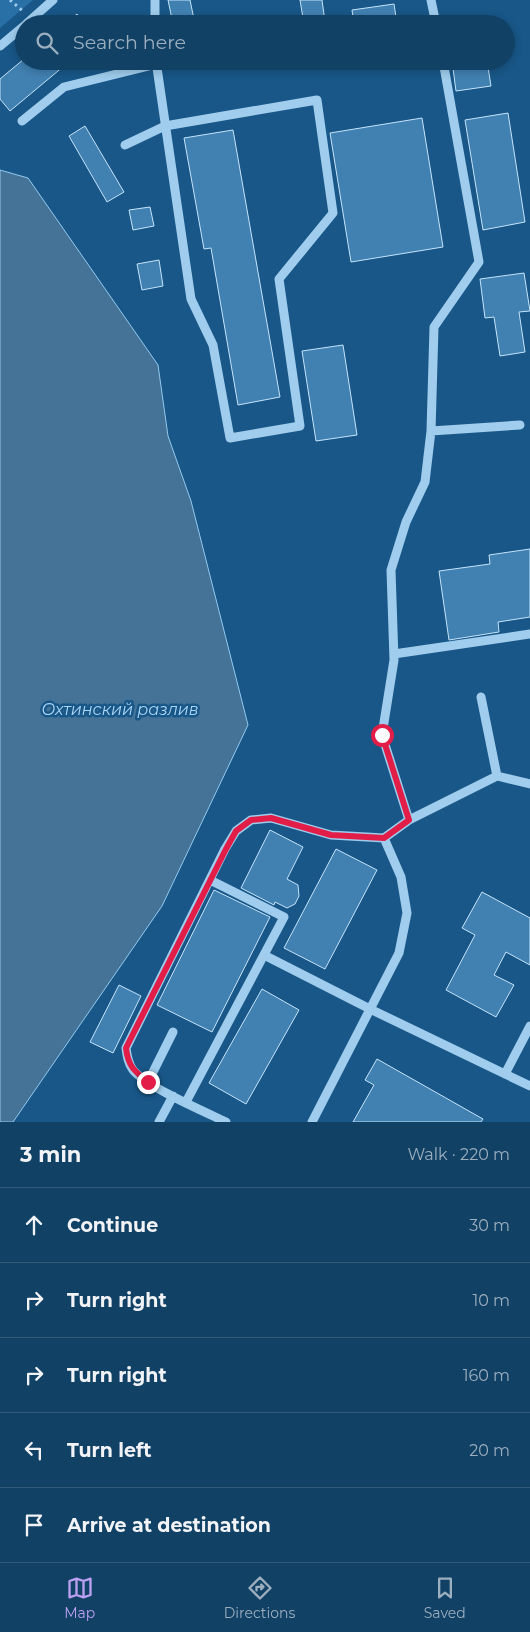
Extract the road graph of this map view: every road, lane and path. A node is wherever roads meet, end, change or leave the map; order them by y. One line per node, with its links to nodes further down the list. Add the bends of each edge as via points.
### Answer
1 (53, 0): 4 (street)
2 (154, 0): 5 (street)
3 (432, 0): 6 (street)
4 (36, 15)
5 (155, 15)
6 (434, 15)
7 (15, 33): 8 (street)
8 (0, 46)
9 (130, 70): 12 (street, via 64,87)
10 (158, 70): 13 (street)
11 (444, 70): 16 (street, via 479,262 434,327)
12 (22, 121)
13 (165, 126): 13 (street, via 317,100 333,213 279,279 300,426 230,438 213,345 191,299); 14 (street)
14 (126, 145)
15 (520, 425): 16 (street)
16 (431, 432): 18 (street, via 425,482 406,522 391,570)
17 (530, 634): 18 (street)
18 (394, 654): 22 (street, via 382,735)
19 (481, 697): 20 (street)
20 (497, 776): 21 (street); 22 (street)
21 (530, 784)
22 (409, 820): 23 (street)
23 (384, 838): 24 (street, via 331,835 271,818 251,820 236,831); 26 (street, via 401,877 406,913 399,954)
24 (210, 880): 25 (street, via 284,917); 30 (street, via 126,1048 134,1070)
25 (264, 955): 26 (street); 33 (street)
26 (370, 1009): 29 (street); 36 (street)
27 (530, 1026): 29 (street)
28 (173, 1032): 30 (street)
29 (505, 1074): 31 (street)
30 (148, 1082): 32 (street)
31 (530, 1086)
32 (173, 1096): 33 (street); 35 (street)
33 (186, 1102): 34 (street)
34 (221, 1121)
35 (160, 1122)
36 (312, 1122)

